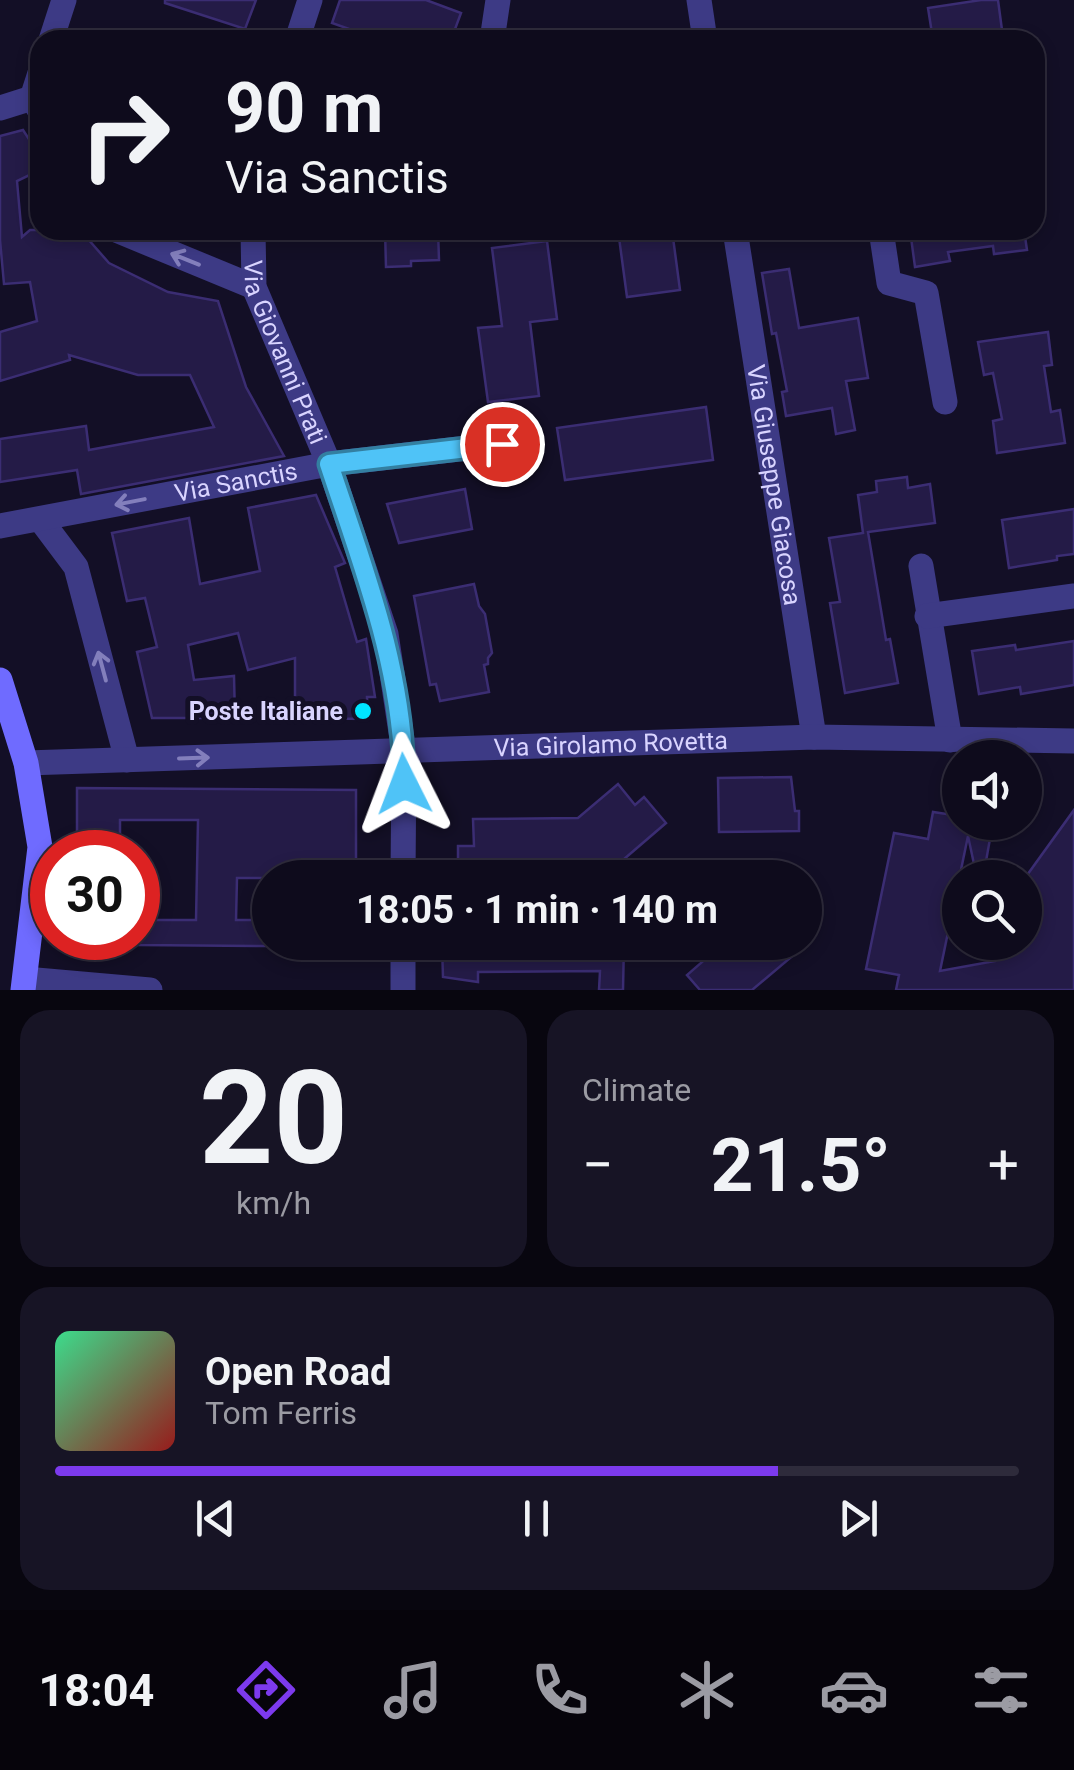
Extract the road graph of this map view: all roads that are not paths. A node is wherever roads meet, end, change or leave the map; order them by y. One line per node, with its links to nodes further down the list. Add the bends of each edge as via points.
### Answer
1 (64, 0): 5 (street)
2 (310, 0): 6 (street)
3 (498, 0): 7 (street)
4 (701, 0): 8 (street)
5 (54, 30)
6 (300, 30)
7 (494, 30)
8 (704, 30)
9 (30, 105): 10 (street)
10 (0, 108)
11 (140, 240): 15 (street, one-way to 11)
12 (253, 240): 15 (street, Via Giovanni Prati)
13 (737, 240): 25 (street, Via Giuseppe Giacosa)
14 (882, 240): 16 (street, via 889,284 926,293)
15 (254, 287): 17 (street, Via Giovanni Prati)
16 (946, 402)
17 (329, 464): 18 (street, Via Sanctis, via 502,444); 19 (street, Via Sanctis, one-way to 19); 29 (street, Via Giovanni Prati, via 386,634)
18 (506, 474)
19 (40, 519): 20 (street, Via Sanctis); 30 (street, one-way to 19, via 76,567)
20 (0, 526)
21 (921, 566): 23 (street)
22 (1074, 596): 23 (street)
23 (927, 616): 26 (street)
24 (0, 680): 31 (street)
25 (814, 737): 26 (street, Via Girolamo Rovetta); 29 (street, Via Girolamo Rovetta)
26 (950, 740)
27 (1042, 741): 28 (street, Via Girolamo Rovetta)
28 (1074, 741)
29 (404, 752): 30 (street, Via Girolamo Rovetta, one-way to 29); 32 (street, Via Giovanni Prati)
30 (127, 760): 31 (street, Via Girolamo Rovetta)
31 (26, 764): 34 (street, via 40,847)
32 (403, 860)
33 (403, 960): 36 (street)
34 (24, 985): 35 (street)
35 (150, 990)
36 (403, 990)

